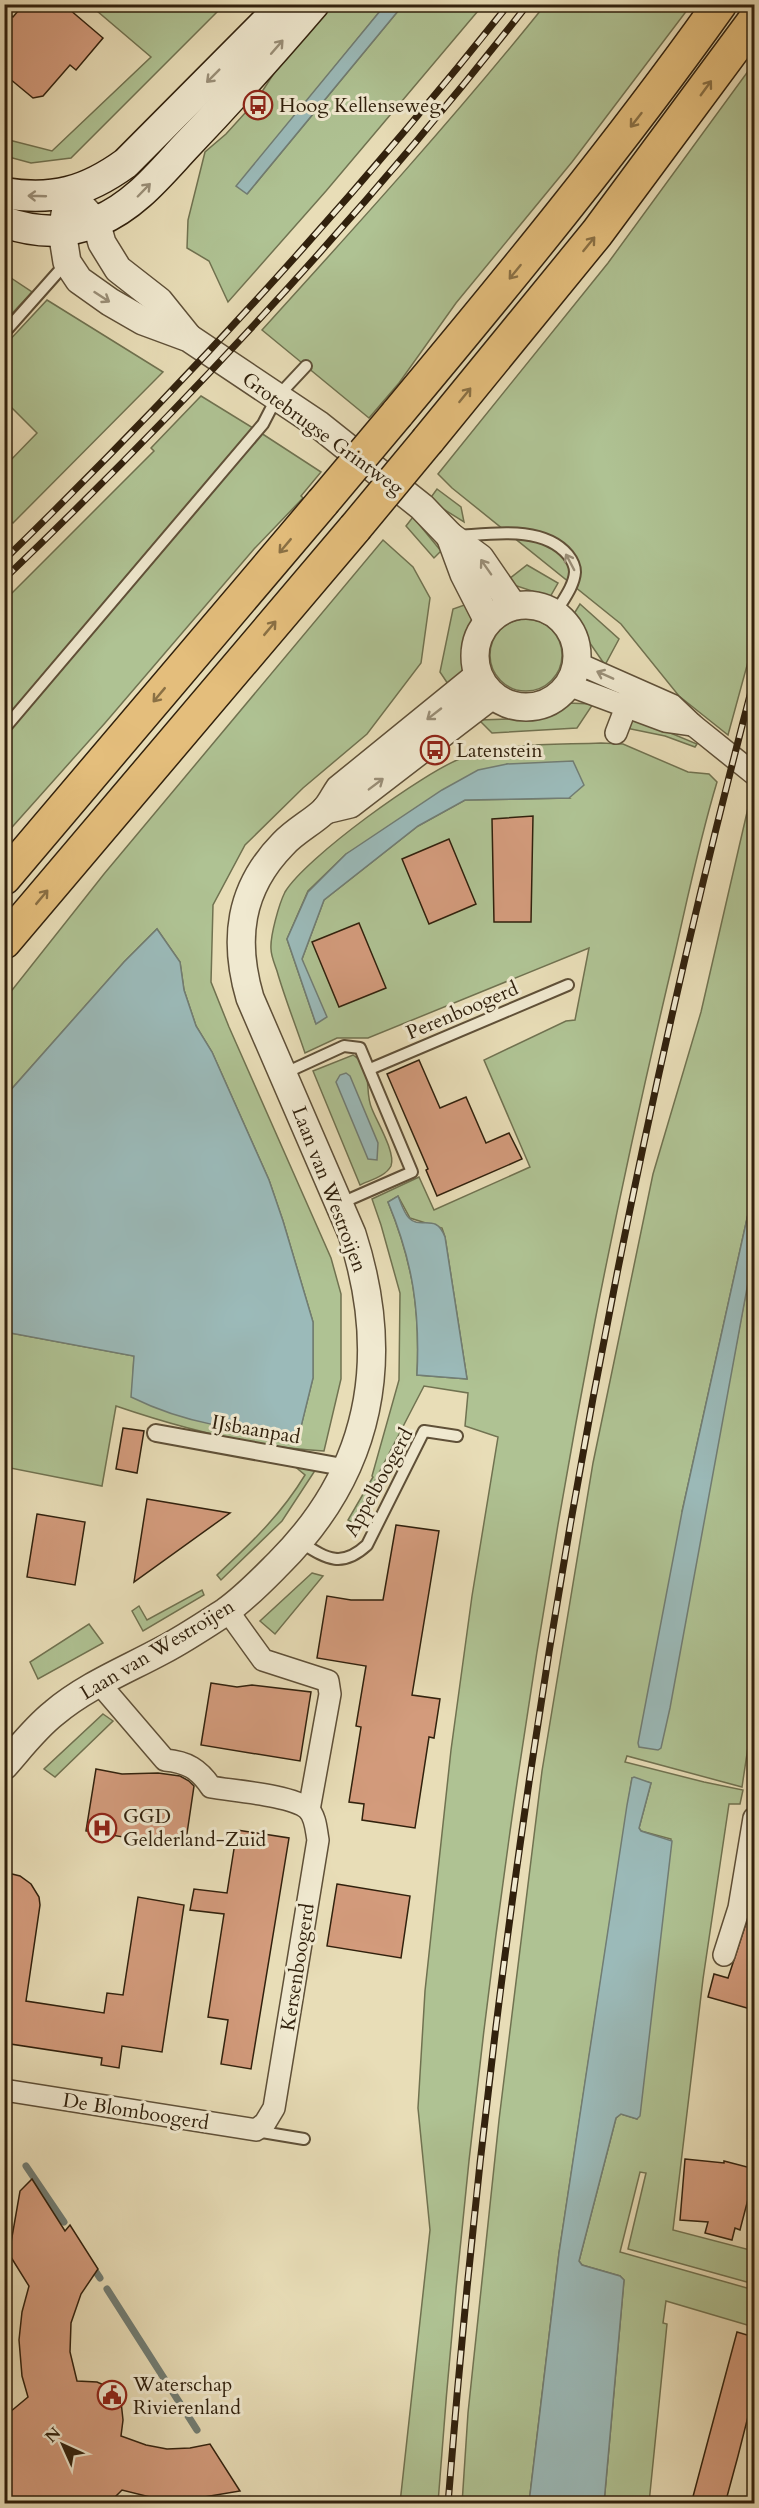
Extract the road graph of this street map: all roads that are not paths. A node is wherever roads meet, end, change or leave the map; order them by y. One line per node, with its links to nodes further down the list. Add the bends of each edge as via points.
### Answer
1 (284, 4): 6 (main road, one-way to 6, via 126,163 94,183)
2 (314, 4): 8 (main road, one-way to 2, via 138,196 240,90)
3 (720, 4): 26 (highway, one-way to 26, bridge, via 587,183 398,414)
4 (754, 21): 27 (highway, one-way to 4, bridge, via 355,528 597,233)
5 (4, 192): 6 (main road, one-way to 5, via 54,196)
6 (69, 192): 8 (street, Grotebrugse Grintweg); 9 (street)
7 (4, 222): 9 (main road, via 25,229)
8 (96, 222): 9 (main road); 12 (street, Grotebrugse Grintweg, via 102,243 118,269 159,301)
9 (62, 231): 10 (street)
10 (67, 262): 11 (lane); 12 (street, Grotebrugse Grintweg, one-way to 12, via 79,280 110,302 143,321)
11 (4, 333)
12 (189, 338): 14 (street, Grotebrugse Grintweg)
13 (306, 366): 14 (lane)
14 (277, 397): 15 (street, Grotebrugse Grintweg, via 319,425 422,507); 23 (lane, via 263,424)
15 (450, 536): 16 (street, Grotebrugse Grintweg, one-way to 15, via 480,558); 17 (lane, one-way to 15, via 574,576 575,568 564,551 544,537); 18 (street, Grotebrugse Grintweg)
16 (513, 606): 17 (street, via 535,606); 18 (street)
17 (555, 614): 19 (street, via 564,621 575,641)
18 (488, 621): 20 (street, via 475,647 475,662)
19 (573, 674): 20 (street, via 555,698 538,706 509,705); 21 (street)
20 (485, 686): 30 (street, Laan van Westroijen, via 339,789 325,810 284,843 252,889 241,924 243,975)
21 (630, 697): 22 (street, via 664,721); 22 (street, via 672,705); 24 (street)
22 (693, 725): 25 (street)
23 (4, 729)
24 (616, 733)
25 (754, 774)
26 (4, 878)
27 (4, 942)
28 (568, 985): 29 (lane, Perenboogerd)
29 (370, 1069): 30 (lane, via 360,1048 344,1047); 31 (lane, via 412,1172)
30 (283, 1074): 31 (street, Laan van Westroijen)
31 (339, 1204): 34 (street, Laan van Westroijen, via 364,1274 371,1326 367,1402)
32 (156, 1433): 34 (street, IJsbaanpad)
33 (457, 1436): 35 (lane, Appelboogerd, via 424,1431 367,1545 359,1552 339,1560 329,1559)
34 (348, 1468): 35 (street, Laan van Westroijen)
35 (300, 1542): 36 (street, Laan van Westroijen)
36 (227, 1610): 37 (street, Laan van Westroijen, via 165,1649); 39 (street, Kersenboogerd, via 263,1660 328,1681 330,1694)
37 (99, 1683): 38 (street, Laan van Westroijen, via 50,1717); 39 (street, via 165,1760 183,1761 202,1773 211,1787 294,1801)
38 (4, 1767)
39 (309, 1810): 44 (street, Kersenboogerd, via 318,1840 274,2108)
40 (754, 1818): 41 (street)
41 (747, 1910): 42 (street)
42 (724, 1955)
43 (4, 2090): 44 (street, De Blomboogerd)
44 (260, 2127): 45 (lane)
45 (304, 2139)

